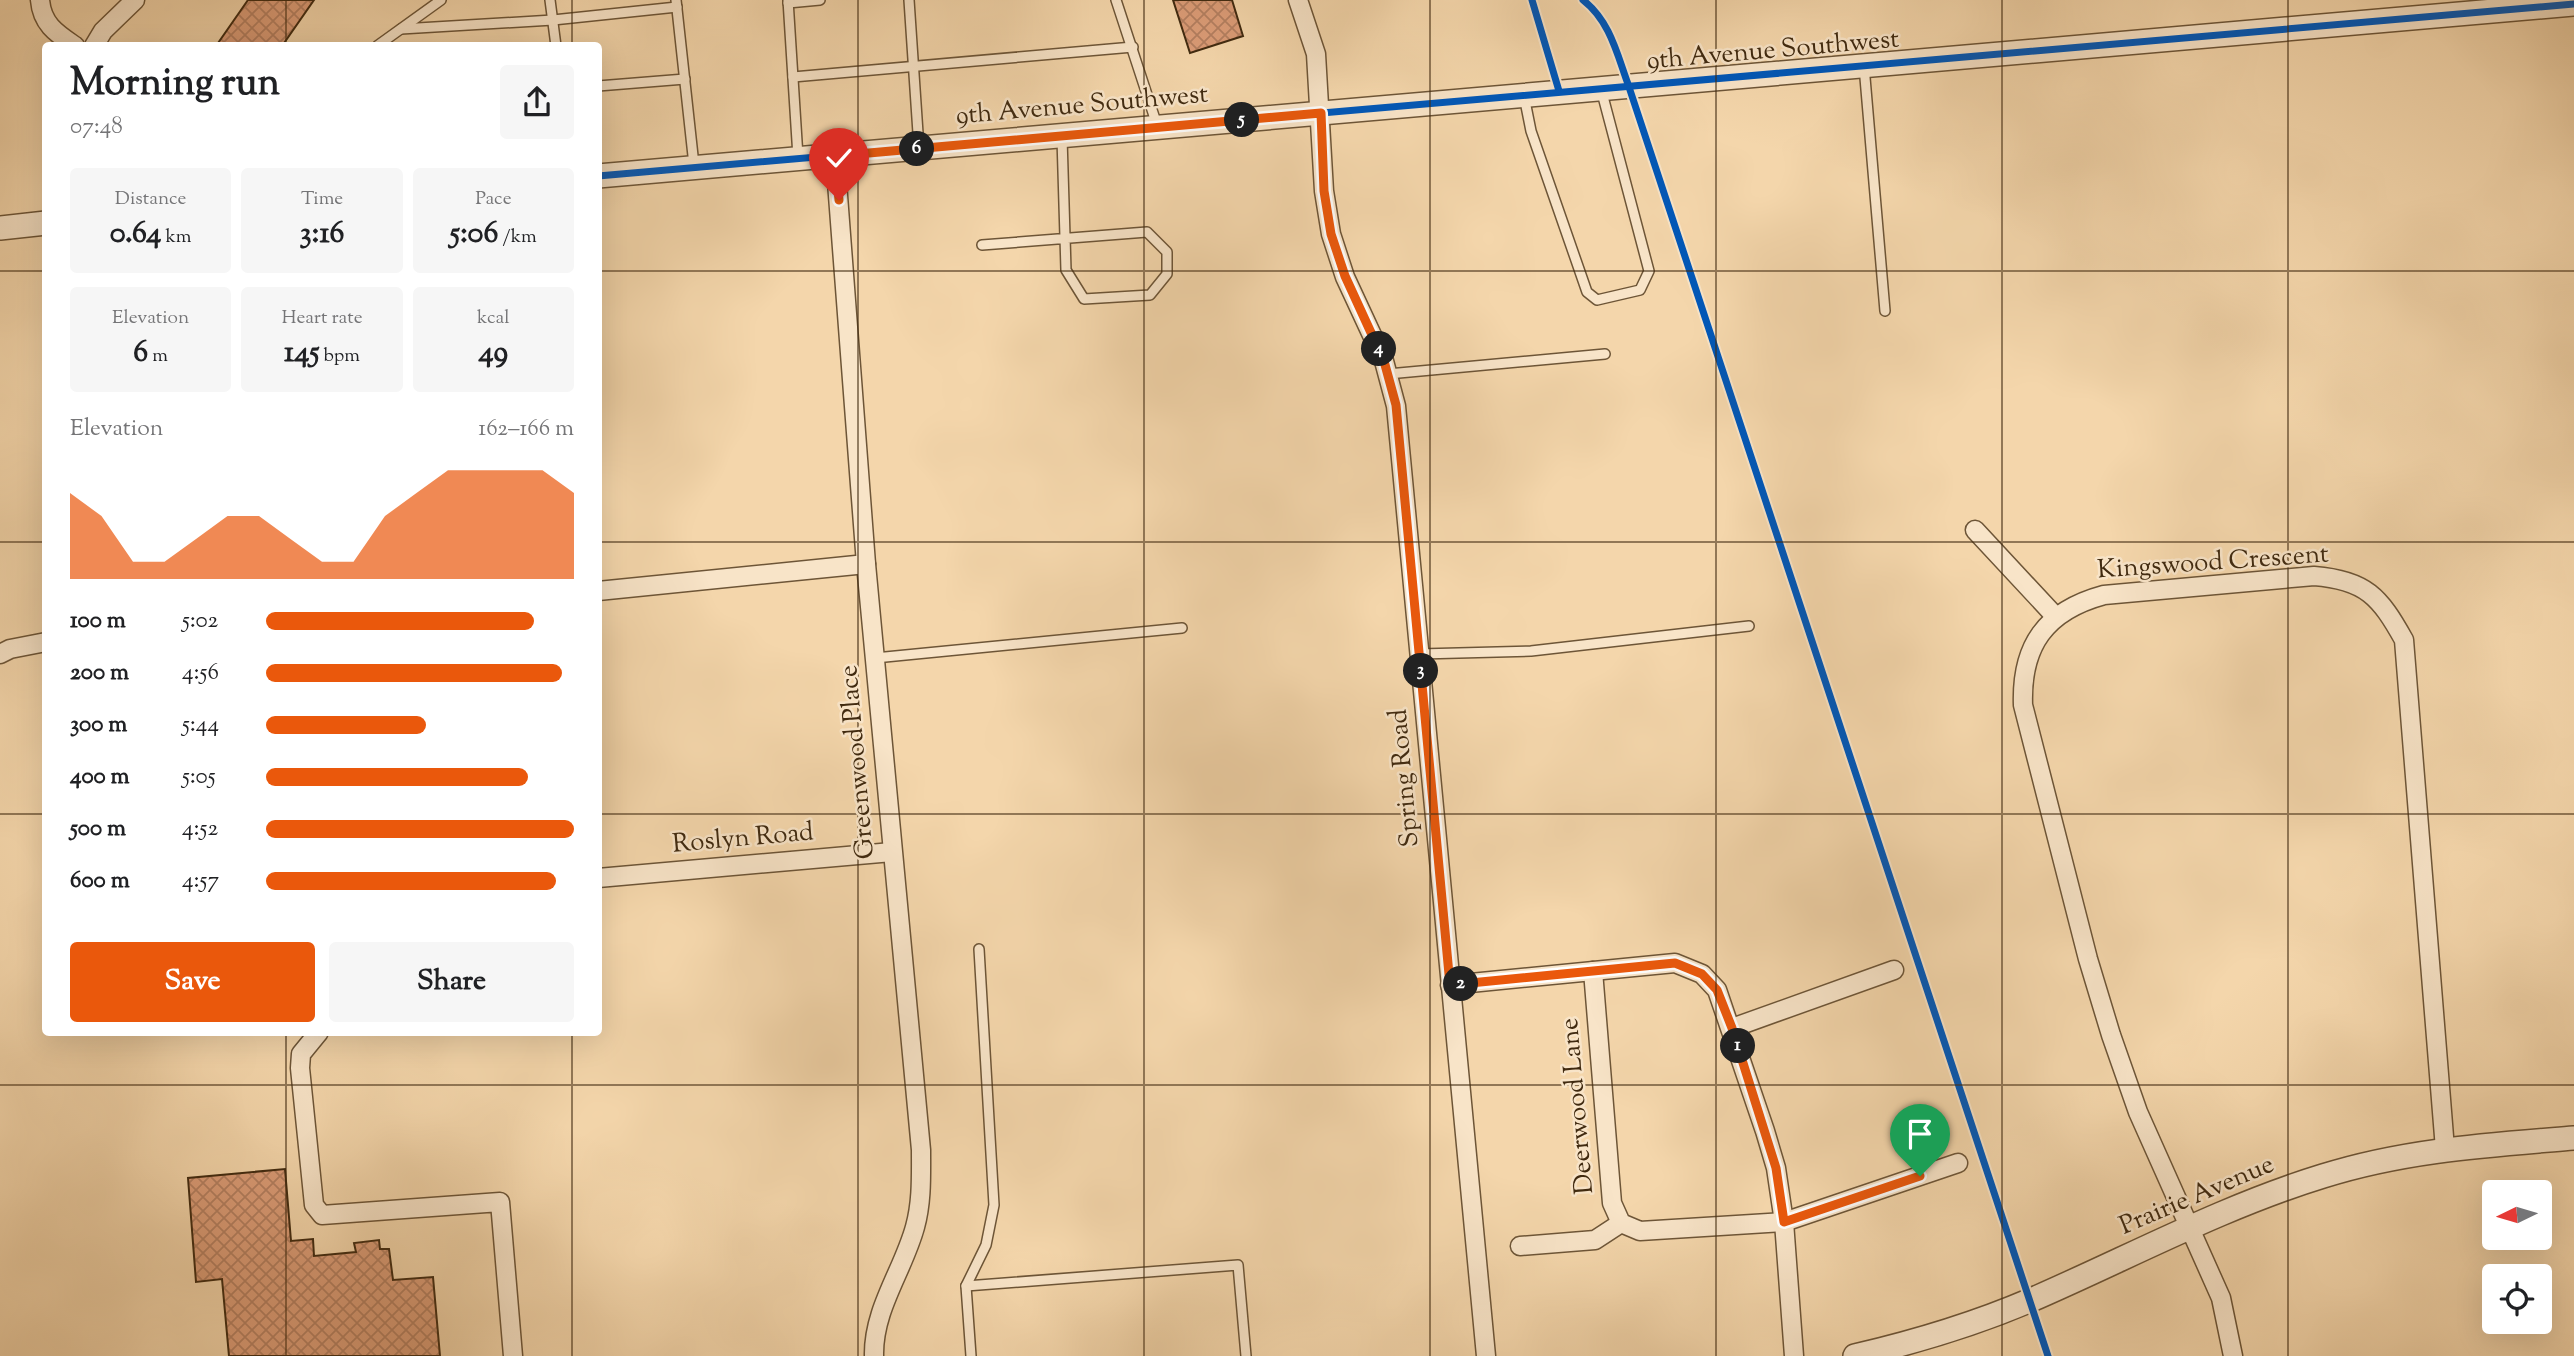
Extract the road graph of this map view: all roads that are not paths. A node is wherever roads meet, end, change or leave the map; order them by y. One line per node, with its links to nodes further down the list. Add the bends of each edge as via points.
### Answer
1 (40, 0): 14 (street, via 47,26)
2 (135, 0): 15 (street)
3 (441, 0): 13 (lane)
4 (550, 0): 12 (lane)
5 (820, 0): 9 (lane)
6 (909, 0): 20 (lane)
7 (1115, 0): 18 (lane)
8 (1298, 0): 26 (street, Spring Road, via 1316,54)
9 (788, 1): 21 (lane)
10 (676, 3): 12 (lane); 22 (lane)
11 (2574, 4): 19 (street, 9th Avenue Southwest)
12 (553, 20): 13 (lane); 17 (lane)
13 (401, 29): 16 (lane)
14 (69, 42)
15 (96, 42)
16 (383, 42)
17 (556, 42)
18 (1133, 47): 20 (lane); 27 (lane)
19 (1864, 64): 24 (street, 9th Avenue Southwest); 38 (lane)
20 (915, 66): 21 (lane); 29 (lane)
21 (793, 76): 31 (lane)
22 (685, 79): 23 (lane); 32 (lane)
23 (602, 86)
24 (1601, 87): 25 (street, 9th Avenue Southwest); 25 (lane, via 1649,271 1640,290 1597,300 1587,292 1531,131)
25 (1524, 94): 26 (street, 9th Avenue Southwest)
26 (1321, 113): 27 (street, 9th Avenue Southwest); 40 (street, Spring Road, via 1331,234)
27 (1157, 128): 28 (street, 9th Avenue Southwest)
28 (1062, 136): 29 (street, 9th Avenue Southwest); 36 (lane)
29 (919, 149): 30 (street, 9th Avenue Southwest)
30 (835, 156): 31 (street, 9th Avenue Southwest); 42 (street, Greenwood Place)
31 (799, 159): 32 (street, 9th Avenue Southwest)
32 (695, 168): 33 (street, 9th Avenue Southwest)
33 (602, 176)
34 (42, 223): 35 (street)
35 (0, 228)
36 (1065, 237): 36 (lane, via 1066,270 1084,299 1150,295 1167,274 1167,252 1147,232); 37 (lane)
37 (982, 245)
38 (1885, 311)
39 (1605, 354): 40 (lane)
40 (1388, 374): 49 (street, Spring Road, via 1402,451)
41 (1975, 530): 44 (street)
42 (866, 564): 43 (street); 50 (street, Greenwood Place)
43 (602, 591)
44 (2055, 616): 60 (street, Kingswood Crescent, via 2104,595 2314,576 2362,586 2382,603 2404,640); 64 (street, Kingswood Crescent, via 2029,651 2022,678 2023,705 2111,1035 2138,1112)
45 (1749, 626): 49 (lane, via 1531,651)
46 (1182, 628): 50 (lane)
47 (42, 643): 48 (street)
48 (0, 654)
49 (1420, 654): 56 (street, Spring Road)
50 (875, 658): 51 (street, Greenwood Place)
51 (892, 852): 52 (street, Roslyn Road); 68 (street, Greenwood Place, via 921,1188 915,1227 883,1303)
52 (602, 878)
53 (979, 949): 66 (lane, via 994,1205 986,1245)
54 (1894, 970): 57 (street)
55 (1593, 971): 56 (street); 57 (street, via 1675,963 1702,974 1717,990); 63 (street, Deerwood Lane, via 1612,1203)
56 (1450, 985): 71 (street, Spring Road)
57 (1732, 1028): 62 (street, via 1776,1168)
58 (316, 1036): 67 (street, via 302,1054 300,1068 314,1205 322,1215 500,1202)
59 (2574, 1138): 60 (street, Prairie Avenue)
60 (2445, 1149): 64 (street, Prairie Avenue, via 2323,1176)
61 (1958, 1163): 62 (street, Deerwood Lane)
62 (1784, 1222): 63 (street, Deerwood Lane, via 1640,1231); 72 (street)
63 (1621, 1223): 65 (street, via 1595,1240)
64 (2191, 1227): 73 (street, Prairie Avenue, via 2029,1301); 74 (street, Kingswood Crescent, via 2221,1298)
65 (1520, 1246)
66 (966, 1286): 69 (lane); 70 (lane, via 1238,1265)
67 (513, 1356)
68 (874, 1356)
69 (971, 1356)
70 (1247, 1356)
71 (1486, 1356)
72 (1794, 1356)
73 (1855, 1356)
74 (2232, 1356)

